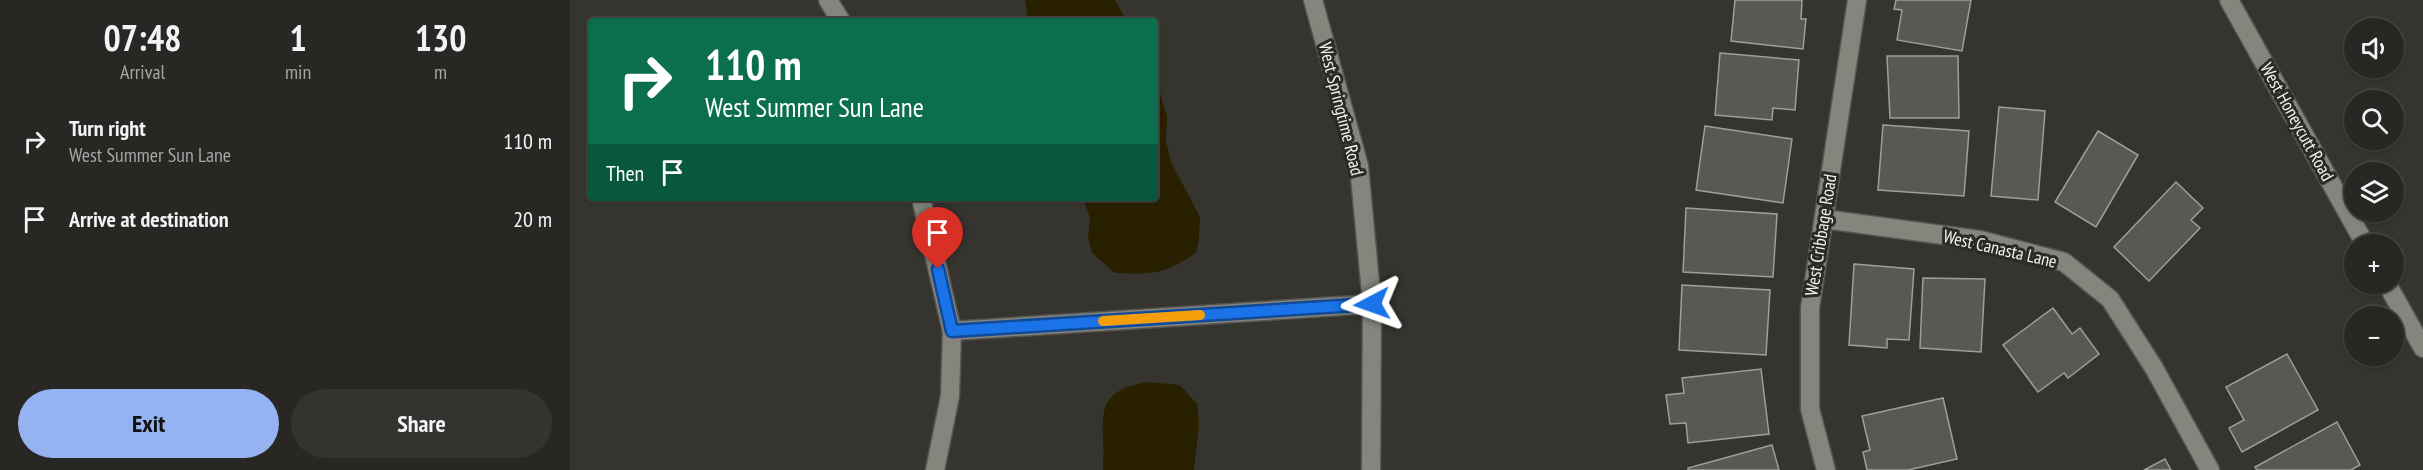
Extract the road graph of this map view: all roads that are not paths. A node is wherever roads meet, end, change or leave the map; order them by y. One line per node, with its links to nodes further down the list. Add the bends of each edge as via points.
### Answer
1 (828, 0): 5 (street)
2 (1313, 0): 10 (street, West Springtime Road, via 1359,166)
3 (1857, 0): 7 (street, West Cribbage Road)
4 (2229, 0): 8 (street, West Honeycutt Road)
5 (839, 18)
6 (922, 201): 11 (street)
7 (1824, 219): 15 (street, West Cribbage Road, via 1810,308 1810,409); 16 (street, West Canasta Lane, via 1980,240 2064,262 2110,299 2154,368)
8 (2359, 234)
9 (2393, 294): 12 (street)
10 (1372, 304): 11 (street); 14 (street, West Springtime Road)
11 (952, 331): 13 (street, via 950,396)
12 (2423, 348)
13 (936, 470)
14 (1371, 470)
15 (1826, 470)
16 (2210, 470)

